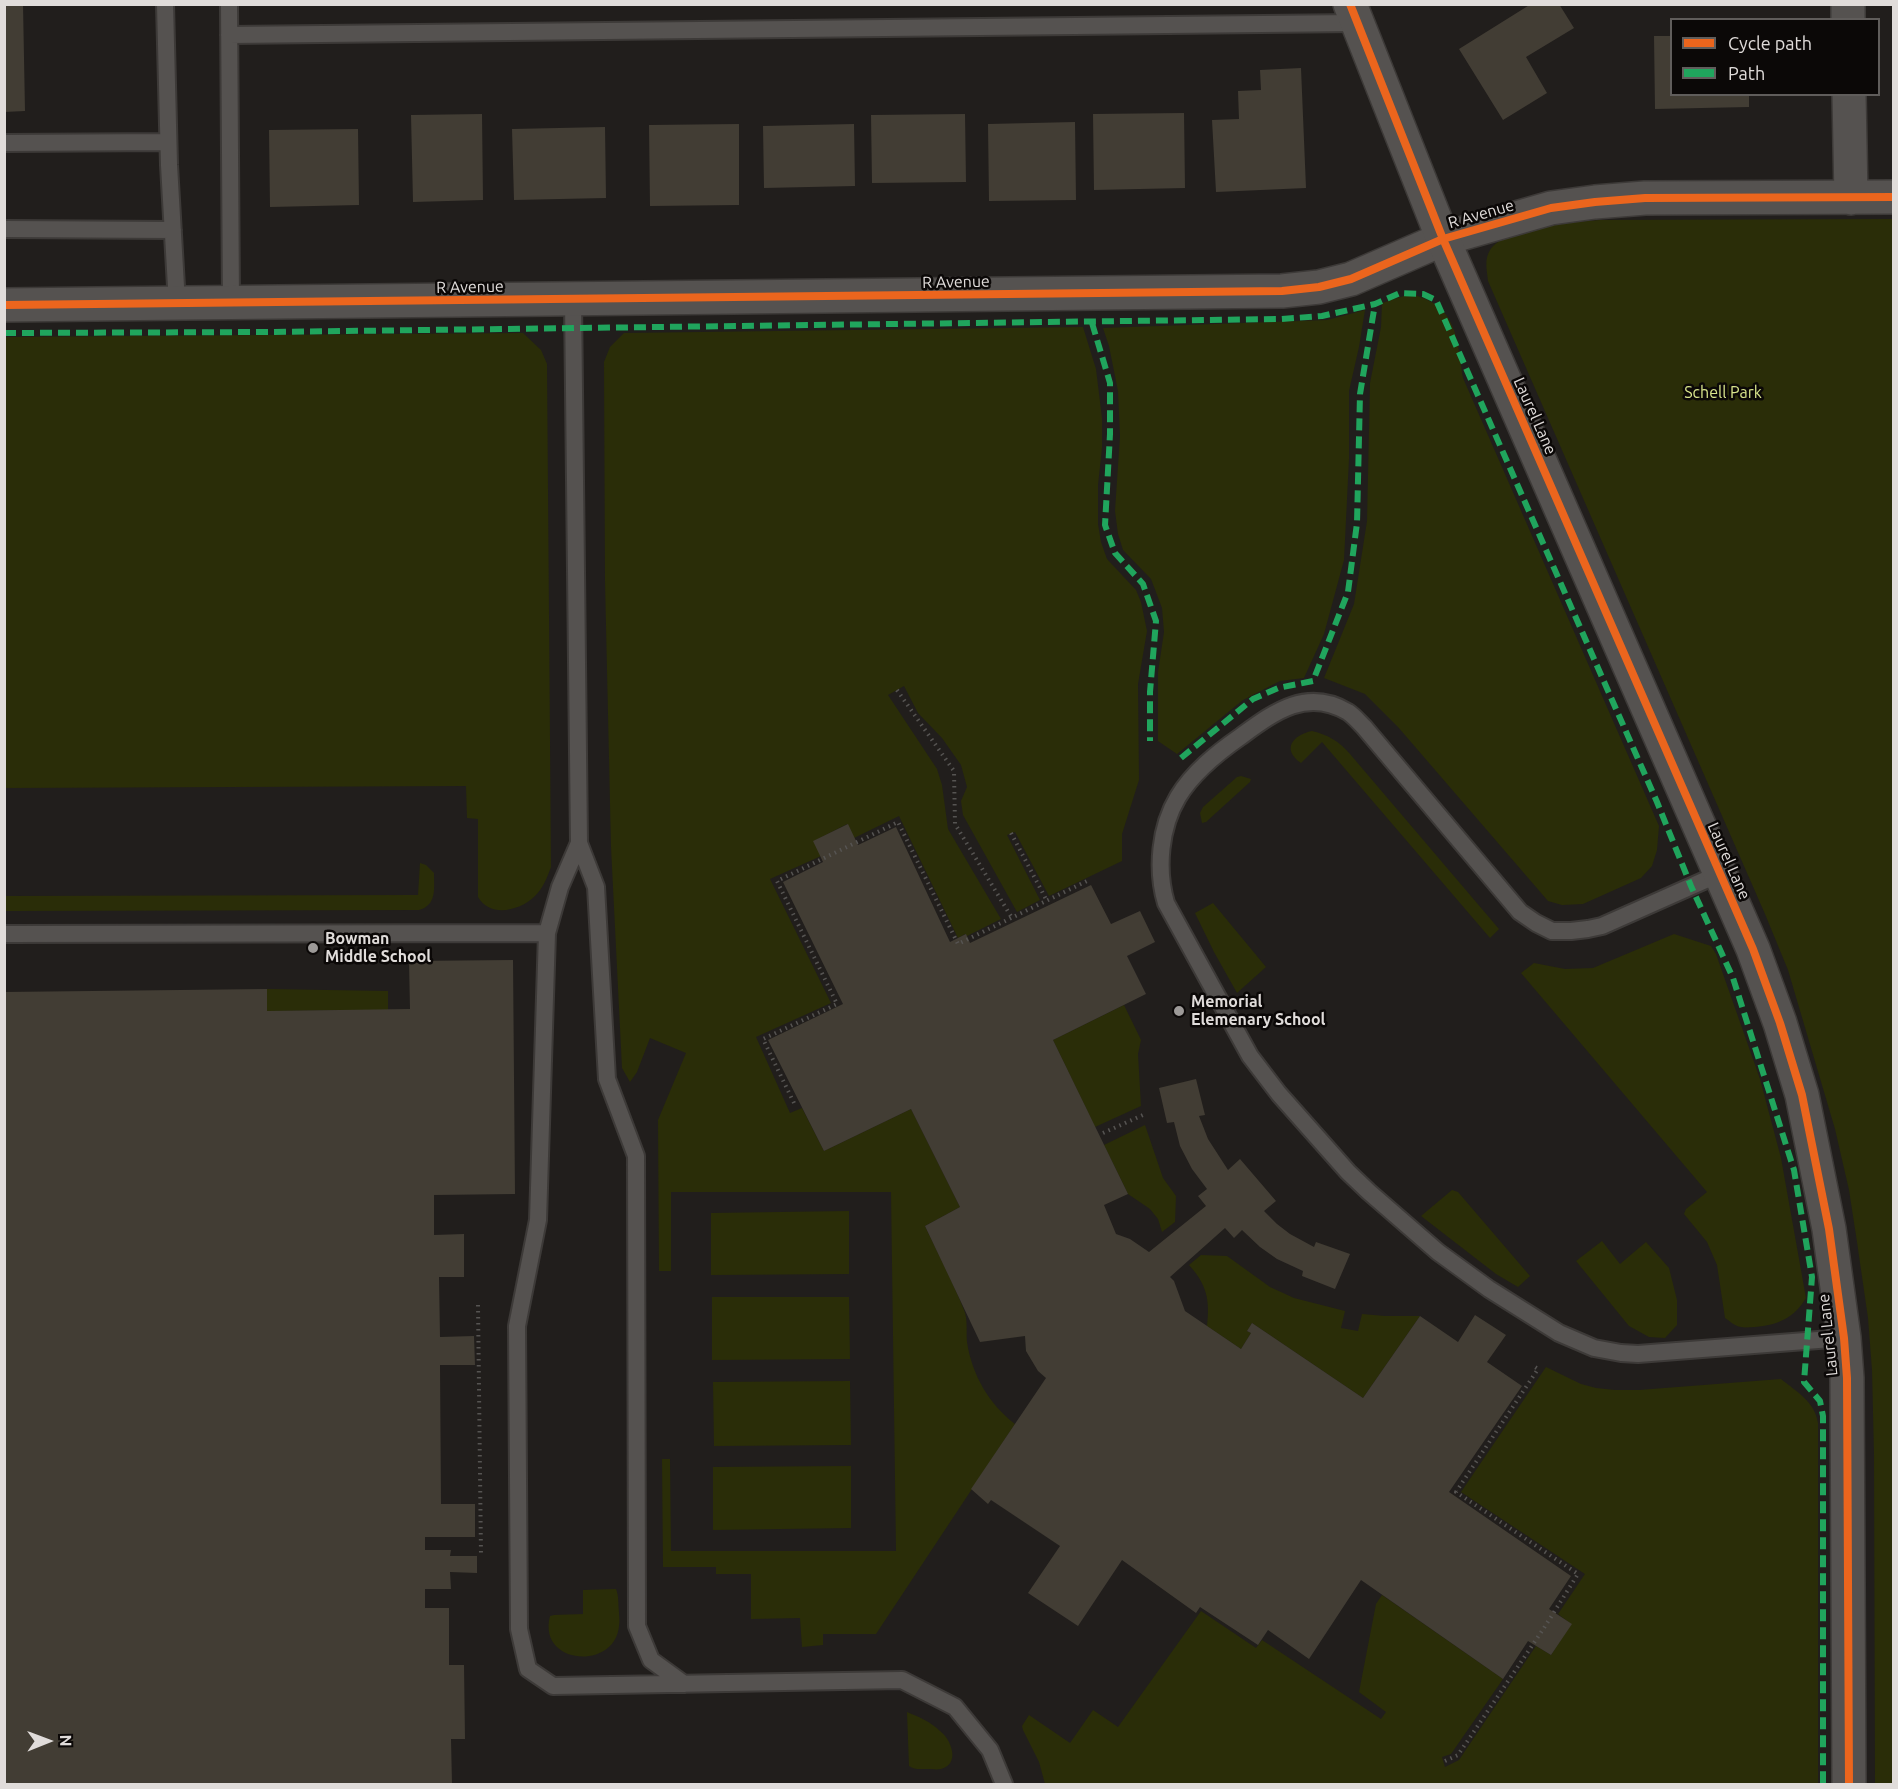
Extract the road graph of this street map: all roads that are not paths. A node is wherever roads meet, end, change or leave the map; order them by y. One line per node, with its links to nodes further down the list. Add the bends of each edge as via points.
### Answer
1 (165, 4): 6 (lane)
2 (229, 4): 4 (lane)
3 (1353, 14): 4 (lane); 12 (street, Laurel Lane)
4 (229, 35): 14 (lane)
5 (1849, 96): 9 (street)
6 (168, 142): 7 (lane); 11 (lane)
7 (4, 143)
8 (1893, 197): 9 (street, R Avenue)
9 (1851, 198): 12 (street, R Avenue, via 1645,198 1595,202 1551,208)
10 (4, 229): 11 (lane)
11 (173, 230): 15 (lane)
12 (1443, 239): 13 (street, R Avenue, via 1351,279 1282,291); 18 (street, Laurel Lane)
13 (573, 299): 14 (street, R Avenue); 17 (lane)
14 (231, 303): 15 (street, R Avenue)
15 (177, 304): 16 (street, R Avenue)
16 (4, 305)
17 (579, 843): 19 (lane, via 560,887); 22 (lane, via 596,887 607,1079 636,1156 637,1626 651,1660)
18 (1719, 874): 21 (street, Laurel Lane, via 1754,949 1802,1095 1825,1208); 21 (lane, via 1602,926 1552,930 1520,912 1349,713 1311,702 1289,705 1267,717 1221,750 1190,780 1168,820 1162,842 1161,886 1166,903 1263,1074 1348,1172 1413,1232 1464,1271 1559,1333 1608,1352 1638,1354)
19 (547, 933): 20 (lane); 22 (lane, via 538,1220 517,1326 519,1629 528,1669 553,1686)
20 (4, 934)
21 (1844, 1338): 24 (street, Laurel Lane)
22 (684, 1684): 23 (lane, via 902,1680 955,1707 990,1750)
23 (1004, 1785)
24 (1849, 1785)

